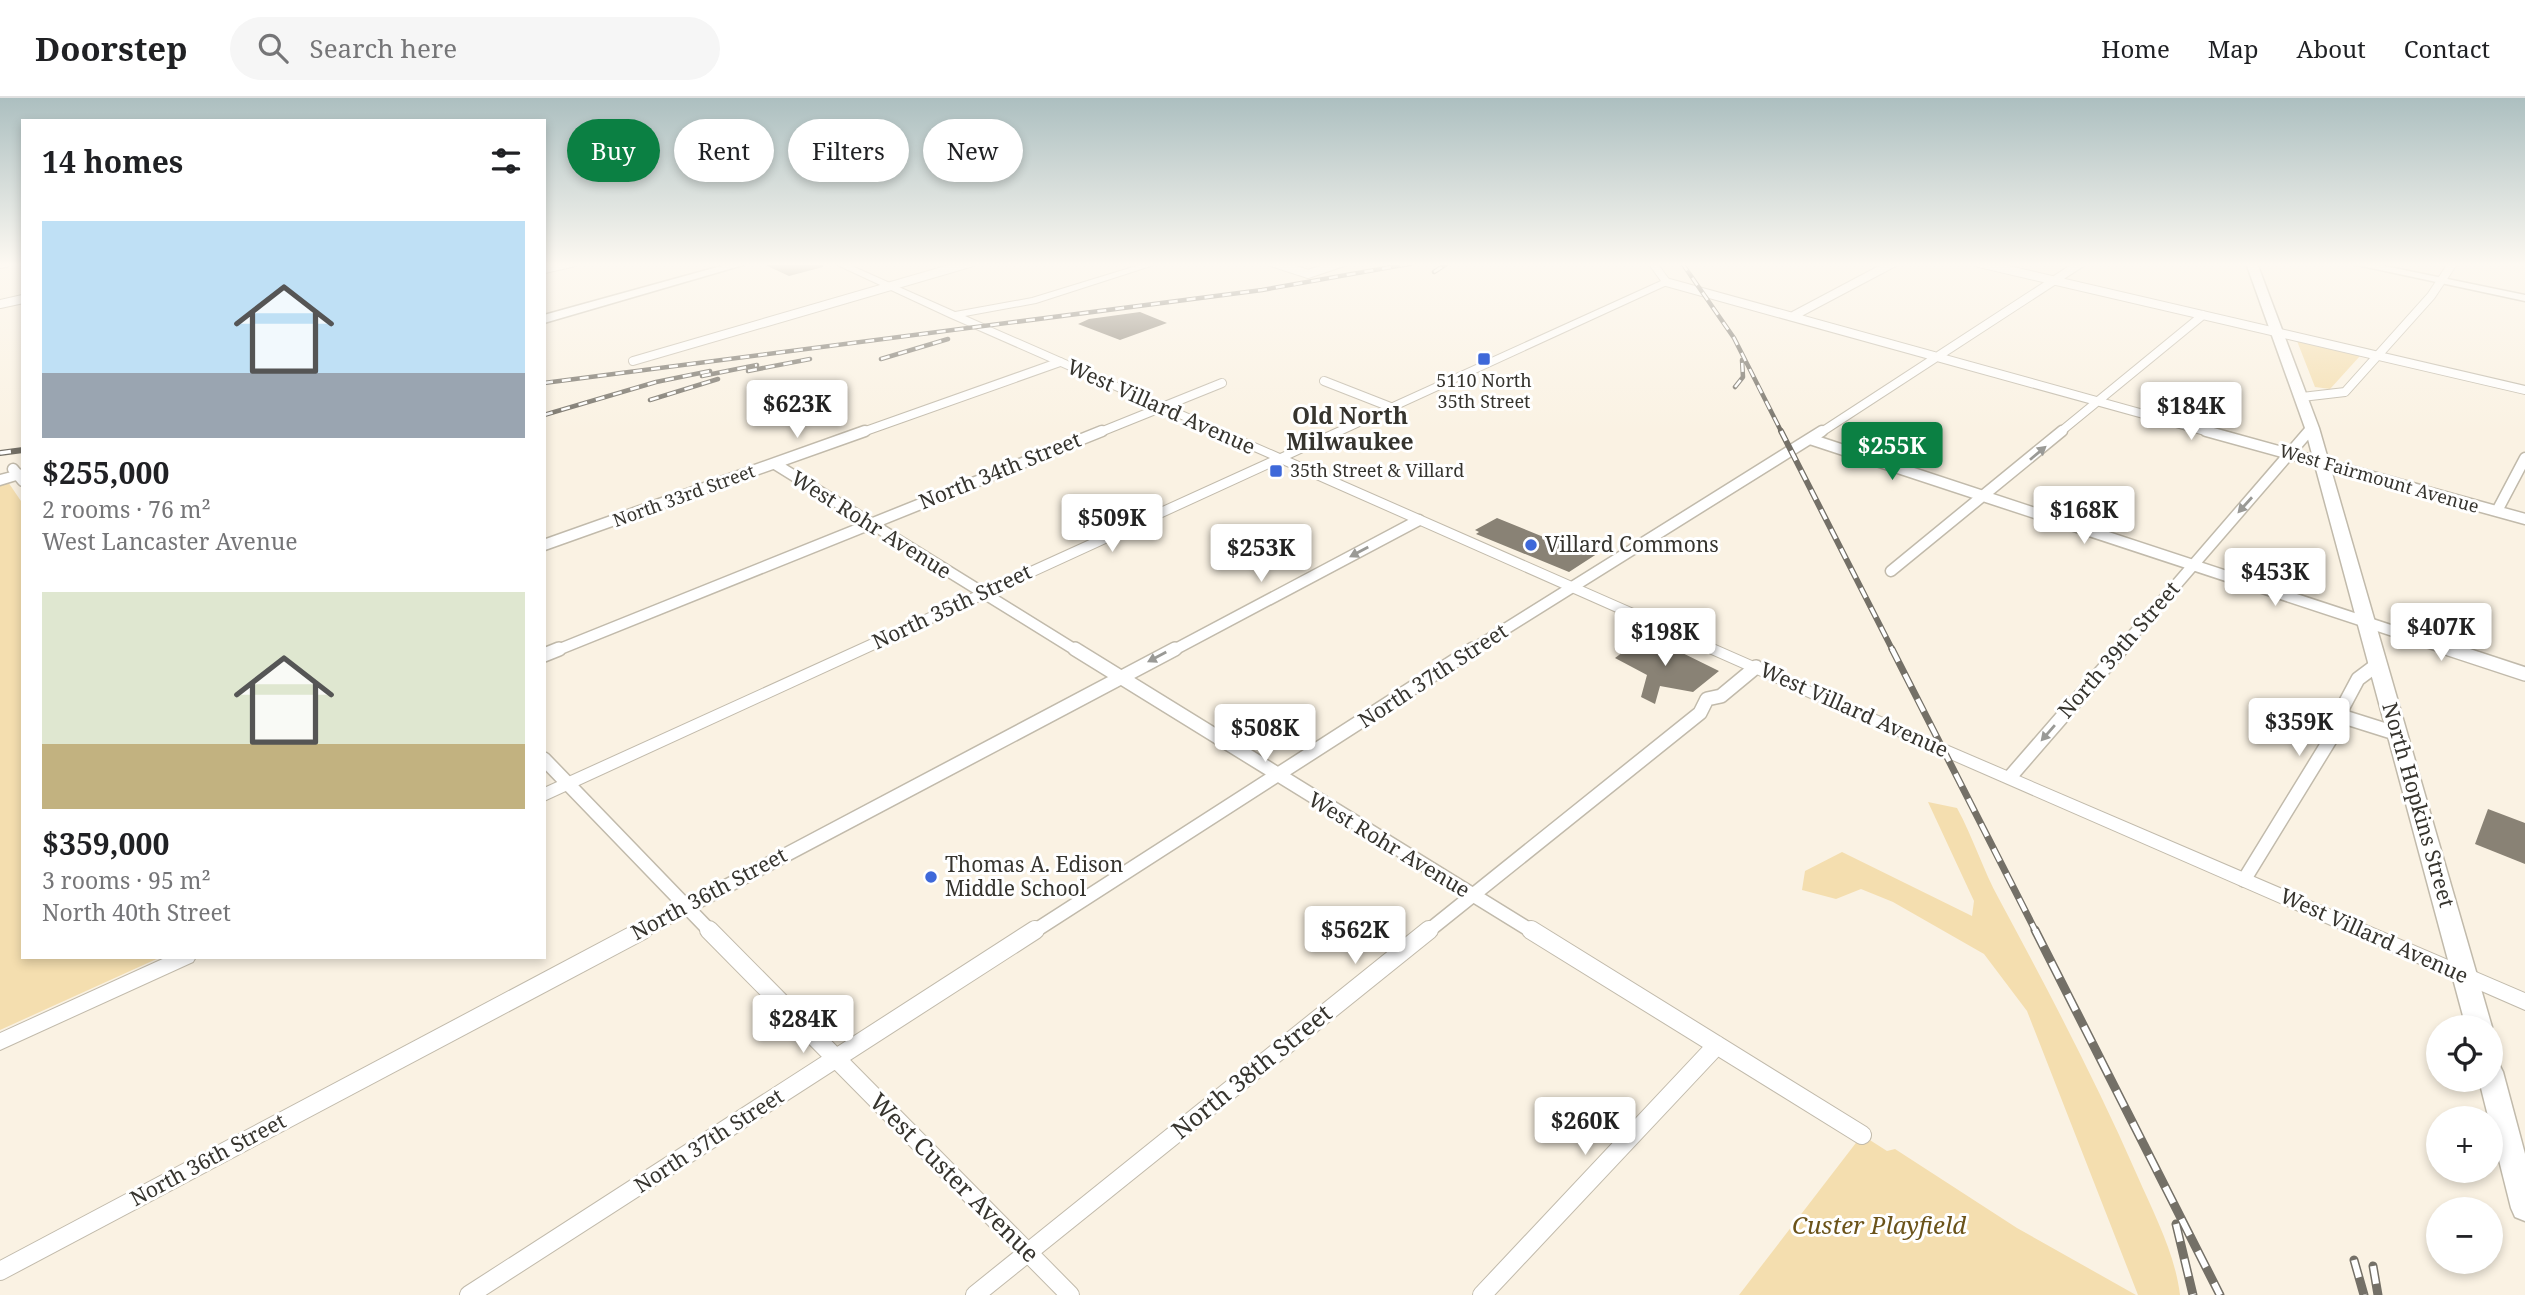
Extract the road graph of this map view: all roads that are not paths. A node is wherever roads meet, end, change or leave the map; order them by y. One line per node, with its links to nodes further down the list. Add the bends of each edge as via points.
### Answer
1 (778, 319): 13 (street)
2 (961, 319): 14 (street, West Villard Avenue)
3 (1586, 319): 21 (street, North 35th Street)
4 (1803, 319): 11 (street, West Fairmount Avenue)
5 (1994, 319): 11 (street, North 37th Street)
6 (2198, 319): 19 (street)
7 (2220, 319): 10 (street)
8 (2271, 319): 10 (main road, North Hopkins Street)
9 (2408, 319): 12 (street)
10 (2276, 332): 12 (street); 18 (main road, North Hopkins Street)
11 (1937, 356): 19 (street, West Fairmount Avenue); 23 (street, North 37th Street)
12 (2377, 356): 17 (street); 18 (street, via 2346,392)
13 (633, 361)
14 (1060, 362): 20 (street, West Villard Avenue); 28 (street, North 33rd Street)
15 (1324, 381): 21 (street)
16 (1222, 383): 20 (street, North 34th Street)
17 (2525, 390)
18 (2302, 397): 22 (main road, North Hopkins Street)
19 (2100, 401): 24 (street, West Fairmount Avenue); 31 (street, one-way to 19)
20 (1163, 407): 26 (street, West Villard Avenue); 35 (street, North 34th Street)
21 (1393, 408): 26 (street, North 35th Street)
22 (2312, 428): 24 (street, North 39th Street); 27 (main road, North Hopkins Street)
23 (1810, 439): 31 (street); 39 (street, North 37th Street)
24 (2290, 454): 27 (street, West Fairmount Avenue); 37 (street, North 39th Street, one-way to 37)
25 (2525, 458): 32 (street)
26 (1280, 459): 34 (street, West Villard Avenue); 40 (street, North 35th Street)
27 (2321, 463): 32 (street, West Fairmount Avenue); 41 (main road, North Hopkins Street)
28 (775, 464): 35 (street, West Rohr Avenue); 36 (street, North 33rd Street)
29 (17, 473): 30 (main road)
30 (0, 480)
31 (1985, 497): 37 (street); 38 (street)
32 (2497, 511): 33 (street, West Fairmount Avenue)
33 (2525, 519)
34 (1419, 520): 39 (street, West Villard Avenue); 46 (street, North 36th Street, one-way to 46)
35 (869, 524): 40 (street, West Rohr Avenue); 42 (street, North 34th Street)
36 (546, 544)
37 (2193, 564): 41 (street); 51 (street, North 39th Street, one-way to 51)
38 (1891, 571)
39 (1573, 587): 44 (street, West Villard Avenue); 50 (street, North 37th Street)
40 (982, 593): 46 (street, West Rohr Avenue); 52 (street, North 35th Street)
41 (2367, 622): 43 (main road, North Hopkins Street); 45 (street)
42 (546, 654)
43 (2378, 664): 47 (street, via 2358,679 2342,709); 48 (main road, North Hopkins Street)
44 (1756, 667): 51 (street, West Villard Avenue); 55 (street, North 38th Street, via 1721,696 1707,699 1700,713)
45 (2525, 674)
46 (1118, 677): 50 (street, West Rohr Avenue); 56 (street, North 36th Street)
47 (2344, 717): 48 (street); 54 (street)
48 (2398, 734): 58 (main road, North Hopkins Street)
49 (546, 761): 52 (street, West Custer Avenue)
50 (1277, 776): 55 (street, West Rohr Avenue); 63 (street, North 37th Street)
51 (2010, 777): 54 (street, West Villard Avenue)
52 (567, 784): 53 (street, North 35th Street); 56 (street, West Custer Avenue)
53 (546, 793)
54 (2244, 880): 58 (street, West Villard Avenue)
55 (1471, 895): 62 (street, West Rohr Avenue); 67 (street, North 38th Street)
56 (684, 907): 63 (street, West Custer Avenue); 68 (street, North 36th Street)
57 (182, 959): 61 (street)
58 (2466, 976): 59 (street, West Villard Avenue); 60 (main road, North Hopkins Street)
59 (2525, 1002)
60 (2476, 1015)
61 (0, 1042)
62 (1717, 1045): 65 (street, West Rohr Avenue); 72 (street)
63 (834, 1060): 67 (street, West Custer Avenue); 69 (street, North 37th Street)
64 (2495, 1092): 66 (main road)
65 (1862, 1136)
66 (2525, 1208)
67 (1029, 1252): 70 (street, North 38th Street); 71 (street, West Custer Avenue)
68 (0, 1271)
69 (469, 1295)
70 (975, 1295)
71 (1070, 1295)
72 (1482, 1295)

